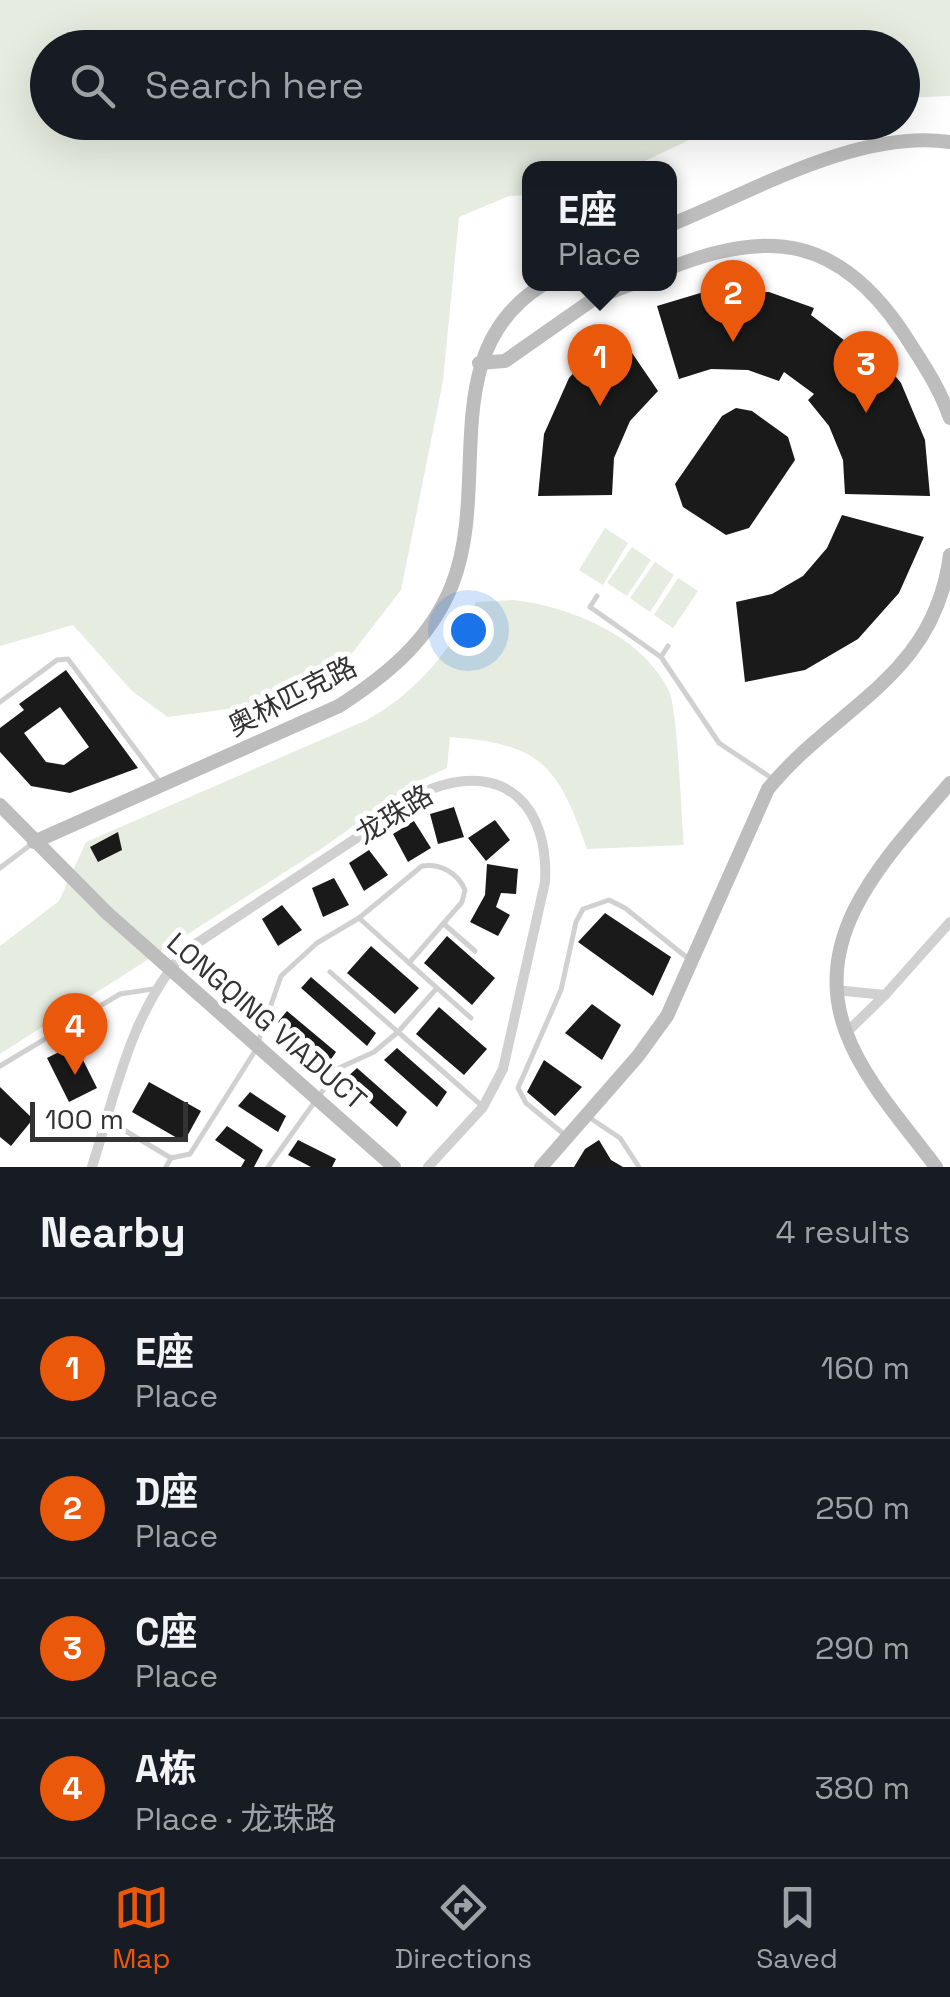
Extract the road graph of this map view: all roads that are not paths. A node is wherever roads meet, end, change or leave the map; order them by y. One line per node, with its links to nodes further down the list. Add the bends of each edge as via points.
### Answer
1 (920, 138): 3 (street)
2 (904, 140): 4 (street, via 861,147)
3 (950, 142)
4 (677, 222)
5 (677, 266): 9 (street, via 745,244 820,254 854,274 886,308 931,375)
6 (536, 291): 8 (street, 奥林匹克路, via 500,323)
7 (614, 291): 8 (street, via 504,361)
8 (479, 363): 17 (street, 奥林匹克路, via 462,550 447,596 421,638 384,676 340,706)
9 (950, 418)
10 (950, 555): 15 (street, via 934,616 914,652 888,683 793,758)
11 (597, 596): 13 (lane, via 590,607)
12 (668, 646): 13 (lane)
13 (661, 657): 15 (lane, via 719,744)
14 (0, 702): 17 (lane, via 68,658)
15 (775, 781): 25 (street, via 743,837)
16 (950, 783): 30 (street, via 856,904 839,946)
17 (162, 785): 19 (street, 奥林匹克路)
18 (0, 805): 19 (street, LONGQING VIADUCT)
19 (34, 842): 20 (lane); 48 (street, LONGQING VIADUCT, bridge)
20 (0, 868)
21 (359, 918): 23 (lane, via 428,864 454,875 465,890); 26 (lane); 44 (lane, via 281,976 256,1051 192,1152)
22 (950, 922): 31 (street)
23 (444, 924): 24 (lane); 26 (lane)
24 (475, 951)
25 (691, 960): 39 (street, via 666,1016); 42 (lane, via 609,900 583,909 561,990 518,1088)
26 (409, 963): 28 (lane)
27 (330, 972): 33 (lane)
28 (437, 988): 32 (lane); 33 (lane)
29 (153, 989): 35 (lane, via 120,994); 38 (street, 龙珠路, via 206,934 431,789 454,780 497,784 529,806 547,852 503,1069); 40 (street, 龙珠路)
30 (836, 990): 31 (street); 34 (street)
31 (885, 995): 34 (street)
32 (471, 1018)
33 (398, 1032): 36 (lane, via 374,1052 342,1064); 38 (lane)
34 (846, 1032): 52 (street)
35 (0, 1066)
36 (328, 1081): 37 (lane); 47 (lane)
37 (338, 1088)
38 (483, 1108): 49 (street, 龙珠路)
39 (587, 1115): 41 (lane); 42 (street)
40 (107, 1120): 44 (lane); 45 (street, 龙珠路)
41 (602, 1128): 43 (lane); 51 (lane, via 620,1138)
42 (568, 1137): 50 (street)
43 (609, 1141)
44 (172, 1158): 46 (lane)
45 (92, 1167)
46 (166, 1167)
47 (268, 1167)
48 (394, 1167)
49 (428, 1167)
50 (541, 1167)
51 (639, 1167)
52 (936, 1167)

